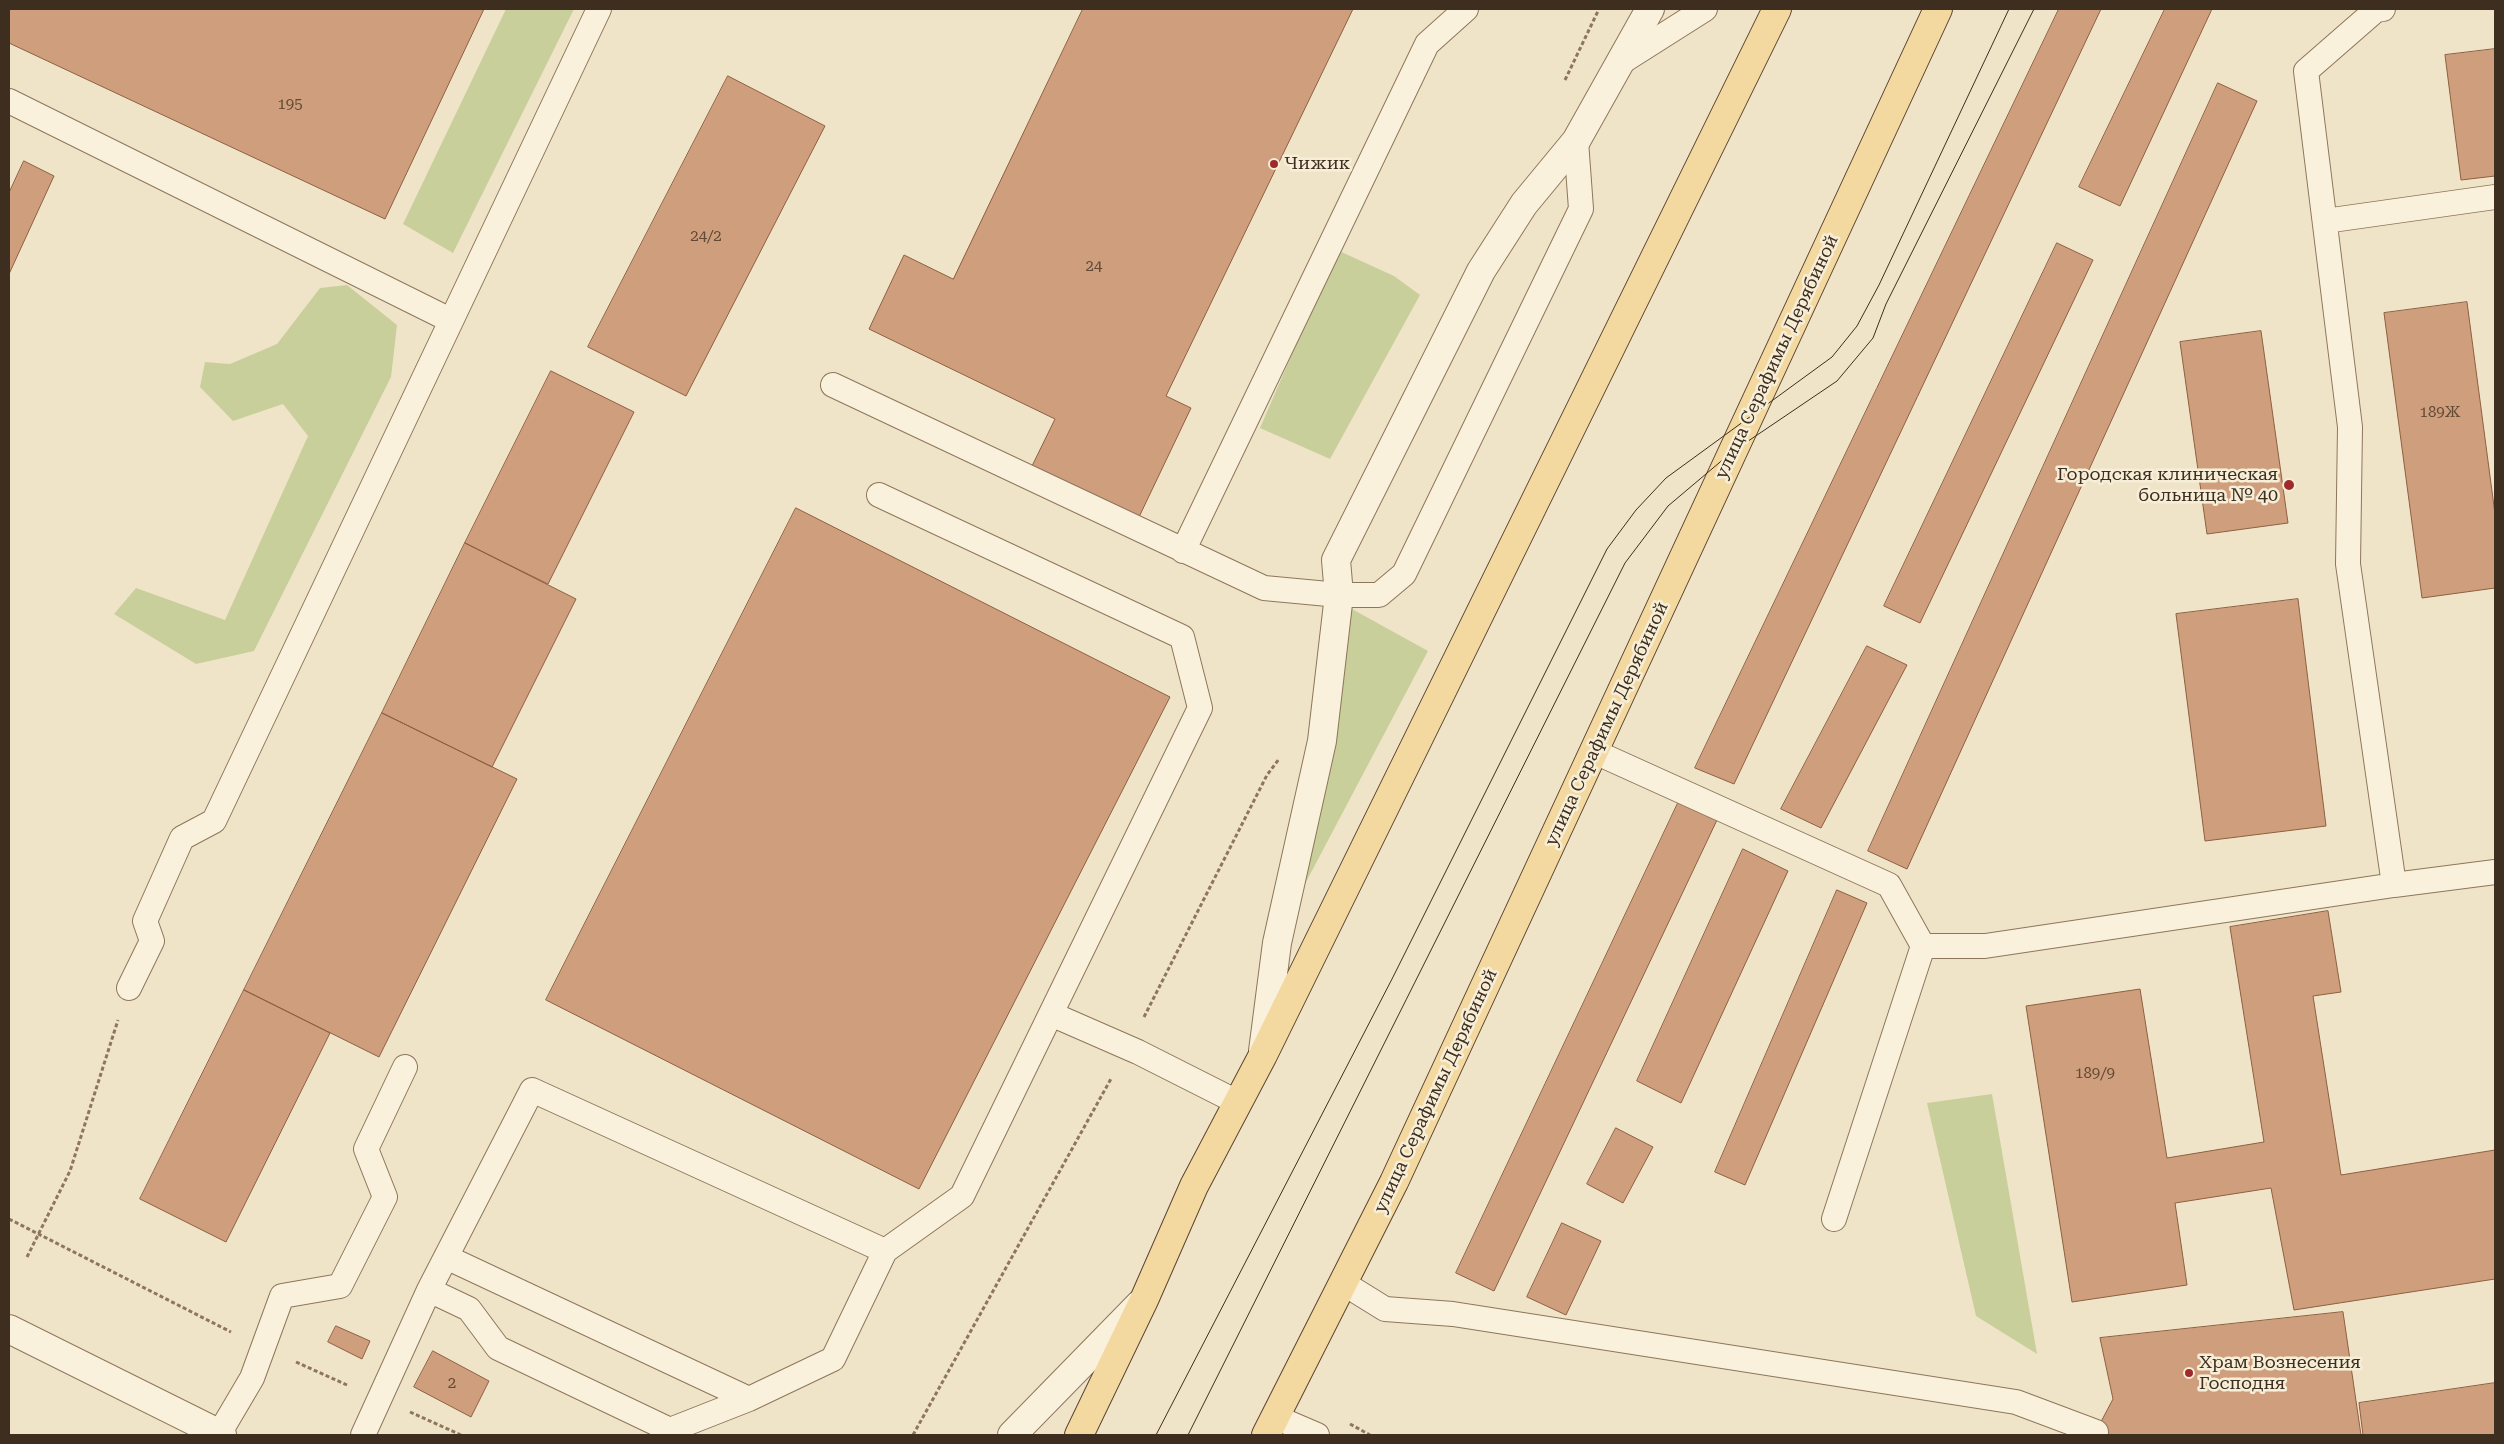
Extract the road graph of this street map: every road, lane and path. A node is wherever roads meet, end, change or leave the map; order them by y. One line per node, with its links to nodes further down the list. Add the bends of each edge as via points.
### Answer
1 (599, 9): 13 (lane)
2 (1466, 9): 16 (lane, via 1427,44)
3 (1650, 9): 8 (street)
4 (1705, 9): 8 (lane)
5 (1777, 9): 24 (main road)
6 (1938, 9): 18 (main road, улица Серафимы Дерябиной)
7 (2378, 9): 12 (lane, via 2306,71)
8 (1622, 61): 10 (street)
9 (9, 101): 13 (lane)
10 (1576, 141): 17 (street, via 1524,204 1481,271 1336,560); 17 (lane, via 1581,209 1404,574 1379,595)
11 (2495, 197): 12 (lane)
12 (2325, 221): 20 (lane, via 2350,427 2348,564)
13 (450, 320): 22 (lane, via 214,821 182,838 145,921 152,941)
14 (833, 385): 16 (lane)
15 (879, 495): 23 (lane, via 1182,637 1200,708)
16 (1183, 550): 17 (lane, via 1264,588)
17 (1339, 595): 24 (street, via 1322,741 1277,943)
18 (1596, 752): 21 (lane, via 1889,885); 31 (main road, улица Серафимы Дерябиной, via 1394,1182)
19 (2495, 872): 20 (lane)
20 (2394, 885): 21 (lane, via 1985,946)
21 (1923, 946): 27 (lane)
22 (129, 988): 29 (path, via 70,1171)
23 (1051, 1014): 26 (lane, via 1138,1052); 28 (lane, via 962,1196)
24 (1263, 1055): 26 (main road)
25 (405, 1067): 38 (lane, via 366,1149 385,1197 340,1286 282,1296 252,1378)
26 (1237, 1102): 33 (main road, via 1194,1186)
27 (1834, 1219)
28 (885, 1251): 30 (lane, via 532,1090); 35 (lane, via 833,1359)
29 (28, 1257)
30 (446, 1257): 32 (lane); 35 (lane)
31 (1343, 1283): 36 (main road, улица Серафимы Дерябиной); 37 (lane, via 1385,1309 1453,1314 2016,1402)
32 (429, 1290): 35 (lane, via 469,1310 498,1348 670,1430); 39 (lane)
33 (1144, 1300): 40 (street); 41 (main road)
34 (9, 1329): 38 (street)
35 (749, 1399)
36 (1271, 1426): 42 (lane)
37 (2096, 1432)
38 (220, 1435)
39 (362, 1435)
40 (1012, 1435)
41 (1079, 1435)
42 (1317, 1435)

